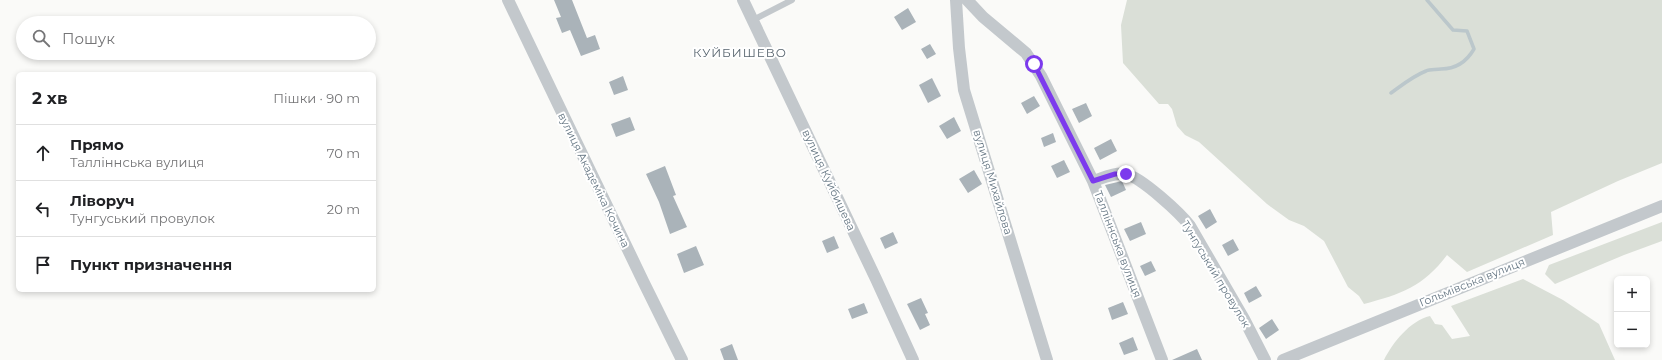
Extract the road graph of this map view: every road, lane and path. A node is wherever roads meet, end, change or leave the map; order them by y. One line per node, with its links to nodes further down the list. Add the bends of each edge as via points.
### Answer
1 (508, 0): 9 (street, вулиця Академіка Кочина)
2 (743, 0): 6 (street, вулиця Куйбишева)
3 (792, 0): 6 (lane)
4 (956, 0): 11 (street, вулиця Михайлова, via 958,48 964,90)
5 (967, 0): 7 (street, Талліннська вулиця, via 1026,53 1034,64)
6 (753, 20): 10 (street, вулиця Куйбишева)
7 (1093, 181): 12 (street, Талліннська вулиця); 13 (street, Тунгуський провулок, via 1115,174 1126,174 1140,181 1182,216 1244,319)
8 (1662, 206): 14 (street, Гольмівська вулиця)
9 (682, 360)
10 (913, 360)
11 (1047, 360)
12 (1162, 360)
13 (1265, 360)
14 (1283, 360)

